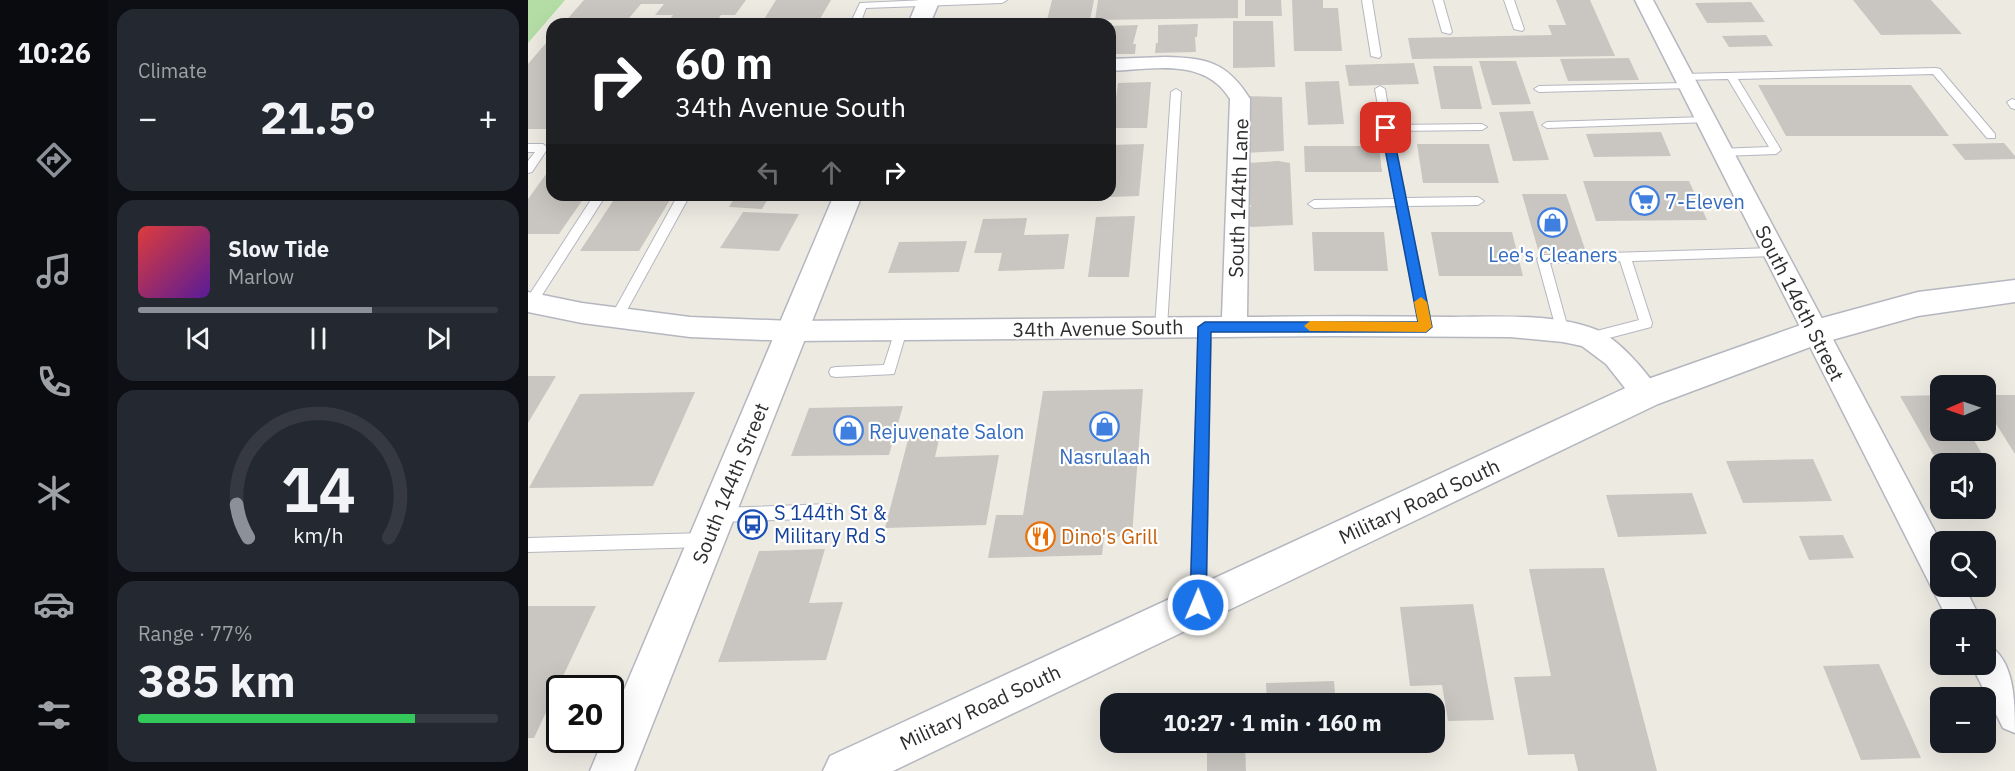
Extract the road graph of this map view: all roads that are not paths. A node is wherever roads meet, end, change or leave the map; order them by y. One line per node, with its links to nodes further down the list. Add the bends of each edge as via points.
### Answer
1 (1002, 0): 6 (lane)
2 (1366, 0): 11 (lane)
3 (1438, 0): 10 (lane)
4 (1509, 0): 9 (lane)
5 (1644, 0): 14 (street, South 146th Street)
6 (928, 1): 7 (lane, via 863,5); 8 (street)
7 (858, 18)
8 (921, 18)
9 (1519, 29)
10 (1446, 32)
11 (1376, 56)
12 (1116, 65): 40 (street, South 144th Lane, via 1204,66 1224,75 1235,86 1240,99)
13 (1731, 76): 14 (lane); 22 (lane, via 1936,70); 26 (lane, via 1776,150)
14 (1685, 82): 16 (lane); 18 (street, South 146th Street)
15 (1380, 89): 21 (lane)
16 (1539, 89)
17 (1176, 92): 42 (lane)
18 (1705, 120): 19 (lane); 26 (street, South 146th Street)
19 (1547, 125)
20 (1482, 127): 21 (lane)
21 (1386, 128): 32 (lane)
22 (1991, 136)
23 (528, 148): 24 (lane)
24 (546, 148)
25 (546, 150): 27 (lane)
26 (1722, 152): 34 (street, South 146th Street)
27 (528, 169)
28 (596, 201): 37 (lane)
29 (681, 201): 38 (lane)
30 (845, 201): 44 (street, South 144th Street)
31 (1478, 201): 32 (lane)
32 (1401, 202): 33 (lane); 41 (lane)
33 (1314, 204)
34 (1774, 252): 35 (lane); 46 (street, South 146th Street)
35 (1625, 257): 45 (lane, via 1542,259); 47 (lane, via 1646,323)
36 (2015, 291): 46 (street, Military Road South, via 1918,304)
37 (530, 303): 38 (street, 34th Avenue South)
38 (616, 318): 44 (street, 34th Avenue South, via 690,327)
39 (1205, 327): 40 (street, 34th Avenue South); 42 (street, 34th Avenue South); 54 (lane)
40 (1234, 327): 41 (street, 34th Avenue South)
41 (1426, 327): 45 (street, 34th Avenue South, via 1510,327)
42 (1161, 328): 43 (street, 34th Avenue South)
43 (901, 330): 44 (street, 34th Avenue South); 48 (lane, via 889,370)
44 (791, 331): 51 (street, South 144th Street)
45 (1563, 332): 47 (street, 34th Avenue South)
46 (1815, 332): 49 (street, Military Road South); 53 (street, South 146th Street)
47 (1590, 338): 49 (street, 34th Avenue South, via 1615,357)
48 (836, 372)
49 (1647, 394): 54 (street, Military Road South)
50 (830, 512): 51 (lane)
51 (711, 528): 52 (lane); 57 (street, South 144th Street)
52 (528, 545)
53 (1930, 553)
54 (1198, 605): 58 (street, Military Road South)
55 (1993, 675): 56 (street)
56 (2015, 716)
57 (612, 771)
58 (845, 771)

